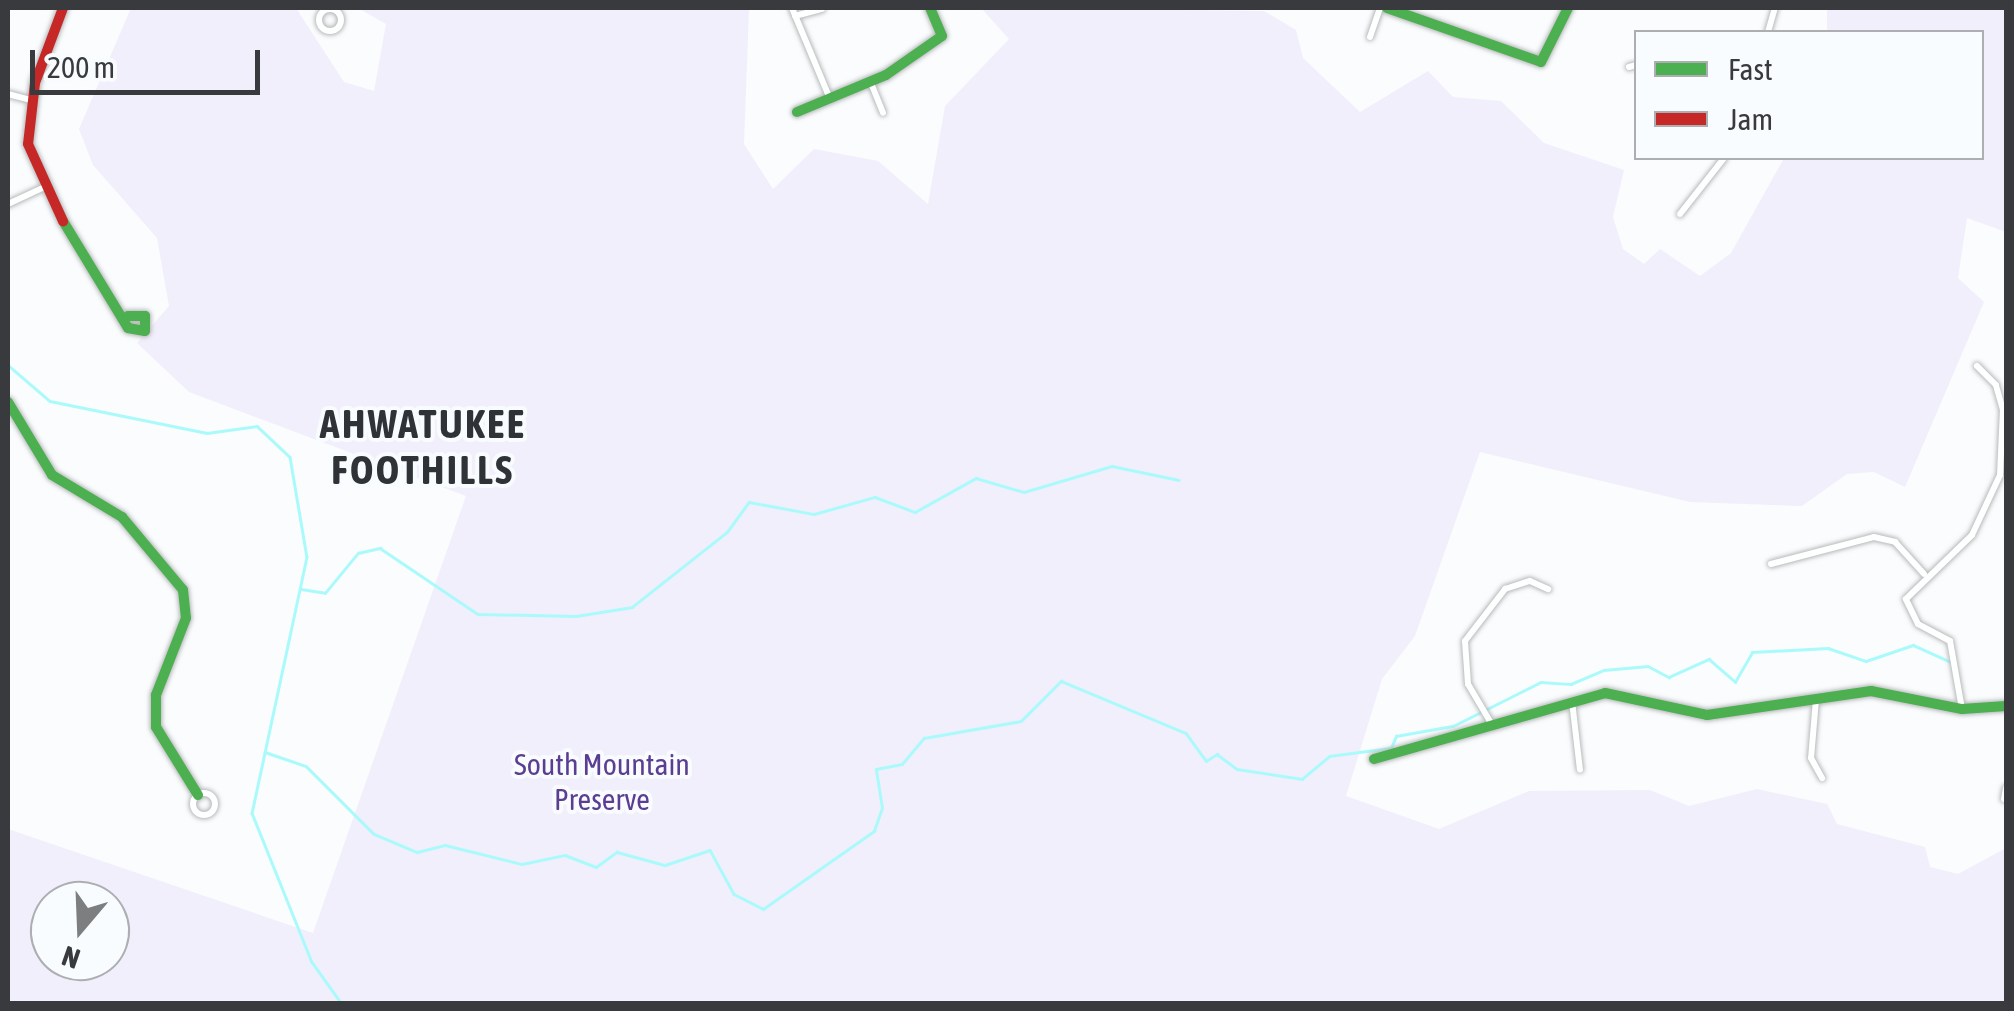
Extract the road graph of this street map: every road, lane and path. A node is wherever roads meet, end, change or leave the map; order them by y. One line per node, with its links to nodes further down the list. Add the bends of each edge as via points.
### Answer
1 (63, 8): 11 (street)
2 (792, 8): 7 (street)
3 (822, 8): 7 (street)
4 (930, 8): 9 (street, via 942,36)
5 (1384, 8): 6 (street, via 1542,62); 8 (street)
6 (1568, 8)
7 (795, 16): 12 (street)
8 (1370, 37)
9 (871, 83): 12 (street); 14 (street)
10 (8, 94): 11 (street)
11 (31, 100): 16 (street, via 28,144)
12 (831, 100): 13 (street)
13 (797, 112)
14 (883, 113)
15 (1722, 160): 18 (street)
16 (44, 186): 17 (street); 19 (street, via 77,252)
17 (8, 204)
18 (1680, 214)
19 (128, 316)
20 (1977, 366): 23 (street, via 1996,385 2003,410 2000,475 1972,534)
21 (8, 402): 34 (street, via 52,475 122,517 183,590 186,618 156,695 156,726)
22 (1770, 564): 23 (street, via 1874,537 1895,542)
23 (1924, 574): 28 (street, via 1910,586 1908,615 1950,641)
24 (1548, 589): 29 (street, via 1530,581 1506,589 1464,642 1468,684)
25 (1816, 699): 26 (street, via 1724,715 1630,695); 28 (street, via 1871,692); 32 (street, via 1811,758)
26 (1572, 701): 29 (street); 31 (street)
27 (2006, 706): 28 (street)
28 (1962, 708)
29 (1492, 722): 30 (street)
30 (1374, 759)
31 (1580, 770)
32 (1822, 778)
33 (2006, 788): 35 (street)
34 (198, 795)
35 (2004, 799)

